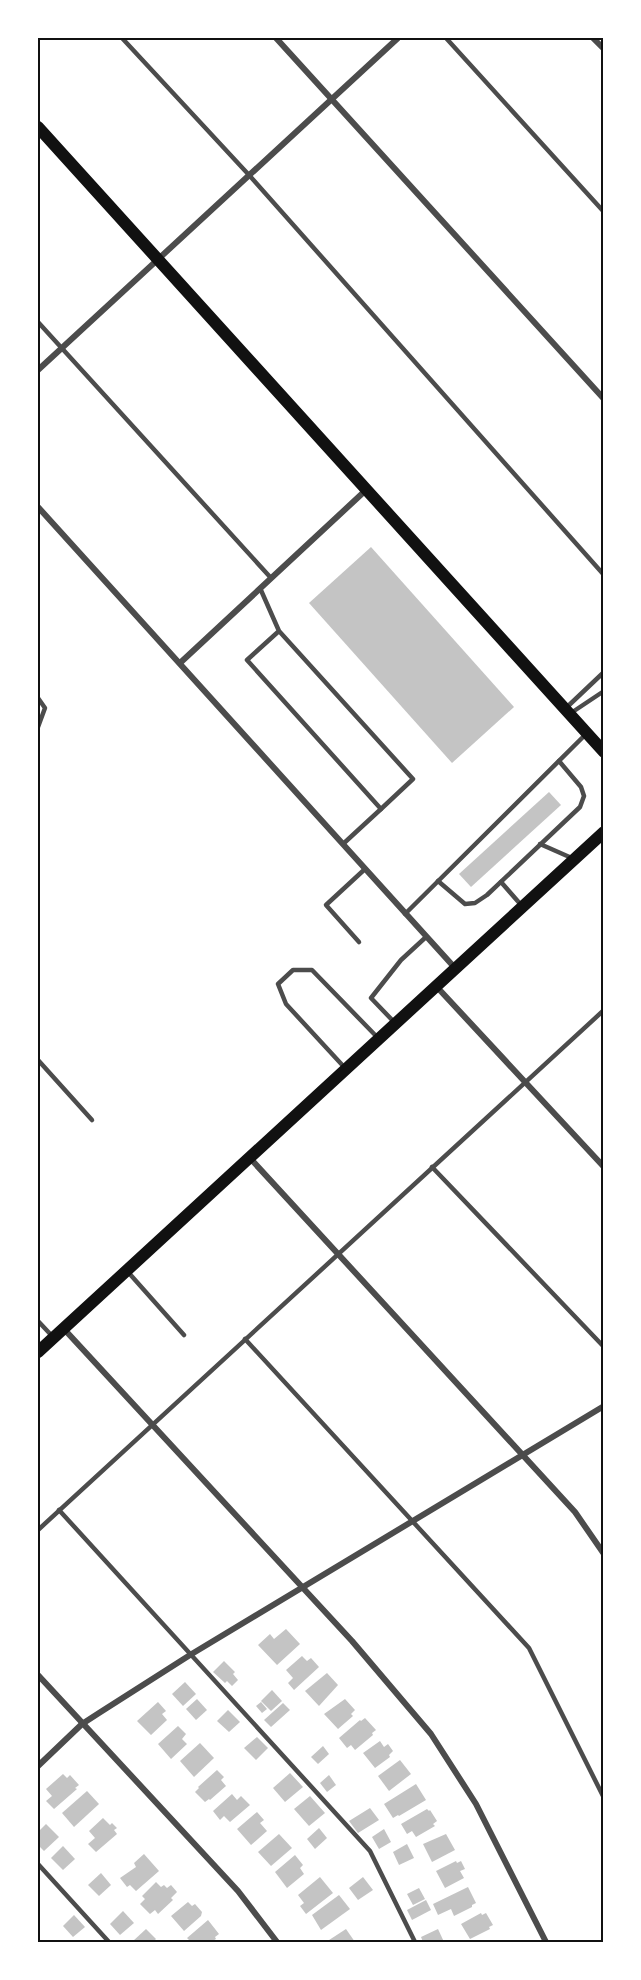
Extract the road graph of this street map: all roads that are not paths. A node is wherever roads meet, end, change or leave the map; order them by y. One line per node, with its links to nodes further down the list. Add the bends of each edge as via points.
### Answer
1 (122, 38): 9 (lane)
2 (276, 38): 7 (street)
3 (398, 38): 7 (street)
4 (446, 38): 10 (lane)
5 (593, 38): 6 (street)
6 (603, 49)
7 (331, 99): 9 (street); 15 (street)
8 (38, 127): 11 (main road)
9 (249, 175): 11 (street); 18 (lane)
10 (603, 212)
11 (157, 260): 13 (street); 16 (main road)
12 (38, 322): 13 (lane)
13 (61, 348): 14 (street); 19 (lane)
14 (38, 370)
15 (603, 399)
16 (366, 490): 19 (street); 26 (main road)
17 (38, 507): 22 (street)
18 (603, 575)
19 (271, 578): 20 (street)
20 (260, 588): 21 (lane); 22 (street)
21 (279, 632): 31 (lane, via 413,779); 31 (lane, via 247,660)
22 (180, 663): 33 (street)
23 (603, 672): 26 (lane)
24 (603, 691): 26 (lane)
25 (38, 698): 27 (lane, via 45,708)
26 (567, 712): 28 (main road)
27 (38, 727)
28 (587, 734): 29 (main road); 30 (lane)
29 (603, 752)
30 (559, 761): 34 (lane, via 584,796 580,807); 37 (lane)
31 (381, 809): 33 (lane)
32 (603, 832): 35 (main road)
33 (343, 844): 36 (street)
34 (540, 844): 35 (lane); 38 (lane)
35 (574, 859): 39 (main road)
36 (365, 869): 40 (street); 42 (lane, via 326,905)
37 (438, 881): 38 (lane, via 465,904 476,903); 40 (lane)
38 (501, 882): 39 (lane)
39 (522, 906): 43 (main road)
40 (405, 914): 41 (street)
41 (426, 937): 43 (street); 46 (lane, via 401,960 371,998)
42 (359, 942)
43 (455, 968): 44 (main road)
44 (436, 986): 46 (main road); 50 (street)
45 (603, 1010): 50 (lane)
46 (394, 1023): 47 (main road)
47 (378, 1038): 49 (main road); 49 (lane, via 312,970 293,970 278,984 286,1004)
48 (38, 1060): 51 (lane)
49 (345, 1068): 52 (main road)
50 (526, 1082): 53 (lane); 54 (street)
51 (93, 1120)
52 (249, 1157): 55 (street); 56 (main road)
53 (432, 1167): 55 (lane); 62 (lane)
54 (603, 1167)
55 (339, 1253): 61 (lane); 66 (street)
56 (126, 1270): 58 (main road); 59 (lane)
57 (38, 1321): 60 (lane)
58 (63, 1328): 60 (main road); 65 (street)
59 (184, 1335)
60 (53, 1337): 63 (main road)
61 (245, 1339): 65 (lane); 68 (lane)
62 (603, 1347)
63 (38, 1352)
64 (603, 1406): 66 (street)
65 (152, 1424): 67 (lane); 71 (street)
66 (523, 1455): 68 (street); 70 (street, via 575,1512)
67 (58, 1510): 69 (lane); 72 (lane)
68 (411, 1521): 71 (street); 76 (lane, via 529,1648)
69 (38, 1530)
70 (603, 1554)
71 (302, 1588): 72 (street); 81 (street, via 431,1734 476,1804)
72 (190, 1655): 74 (street); 80 (lane, via 370,1851)
73 (38, 1675): 74 (street)
74 (82, 1724): 75 (street); 79 (street, via 238,1891)
75 (38, 1766)
76 (603, 1798)
77 (38, 1864): 78 (lane)
78 (109, 1942)
79 (277, 1942)
80 (415, 1942)
81 (546, 1942)

